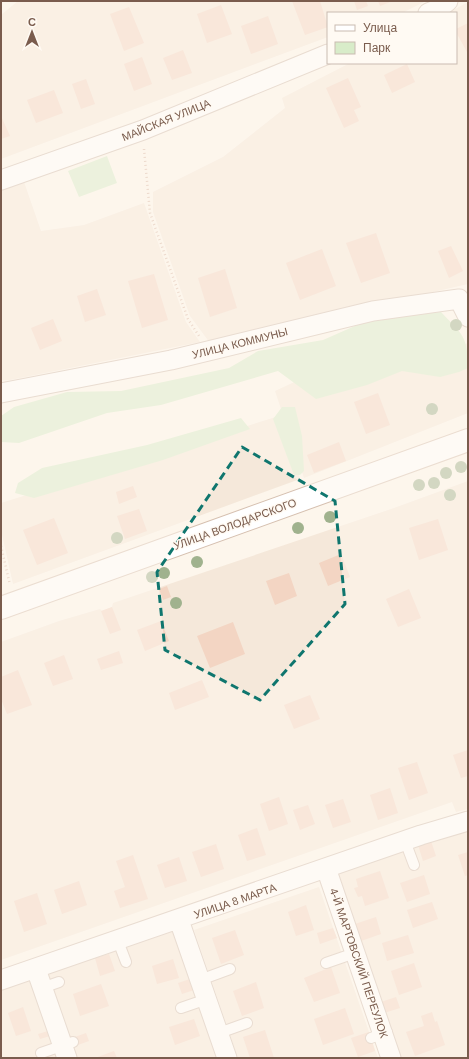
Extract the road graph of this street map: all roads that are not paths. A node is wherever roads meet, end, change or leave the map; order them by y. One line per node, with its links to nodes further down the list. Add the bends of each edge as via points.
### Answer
1 (448, 1): 2 (street)
2 (430, 12)
3 (327, 54): 4 (street, МАЙСКАЯ УЛИЦА, via 143,130)
4 (1, 180)
5 (468, 317): 6 (street, УЛИЦА КОММУНЫ, via 459,299 373,311 208,351)
6 (1, 393)
7 (468, 440): 8 (main road, УЛИЦА ВОЛОДАРСКОГО)
8 (6, 600)
9 (468, 821): 10 (street, УЛИЦА 8 МАРТА)
10 (417, 840): 11 (lane); 12 (street, УЛИЦА 8 МАРТА)
11 (414, 864)
12 (326, 868): 13 (street, УЛИЦА 8 МАРТА); 15 (street, 4-Й МАРТОВСКИЙ ПЕРЕУЛОК)
13 (179, 920): 14 (street, УЛИЦА 8 МАРТА); 21 (street)
14 (118, 941): 16 (lane); 18 (street, УЛИЦА 8 МАРТА, via 100,952)
15 (355, 953): 17 (lane); 28 (street, 4-Й МАРТОВСКИЙ ПЕРЕУЛОК, via 379,1009 381,1034)
16 (126, 962)
17 (326, 963)
18 (36, 969): 20 (street, УЛИЦА 8 МАРТА); 25 (street, via 51,985)
19 (230, 969): 21 (lane)
20 (1, 980)
21 (200, 986): 22 (lane); 24 (street)
22 (181, 1008)
23 (247, 1023): 24 (lane)
24 (218, 1033): 27 (street)
25 (62, 1042): 26 (lane)
26 (41, 1053)
27 (227, 1058)
28 (391, 1058)

